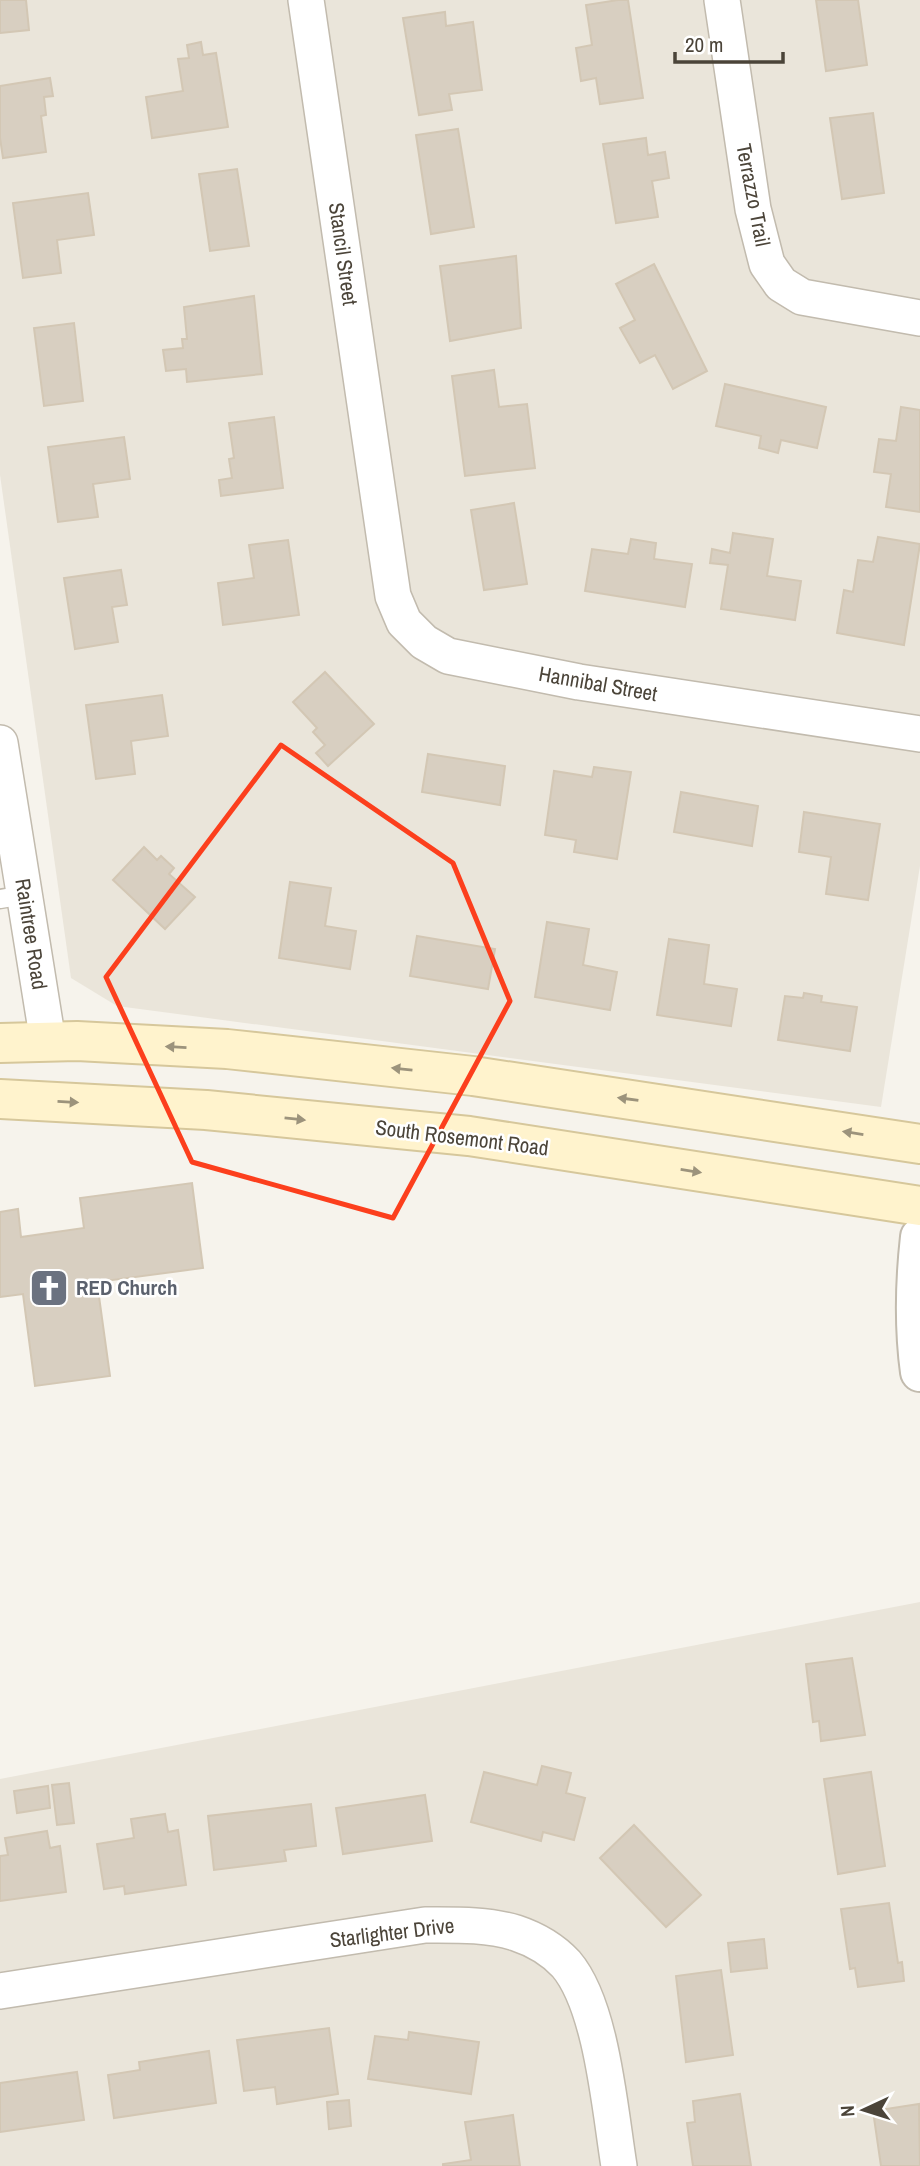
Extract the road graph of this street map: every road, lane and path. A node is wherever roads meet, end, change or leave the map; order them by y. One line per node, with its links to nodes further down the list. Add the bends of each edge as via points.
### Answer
1 (306, 0): 4 (street, Stancil Street)
2 (722, 0): 3 (street, Terrazzo Trail, via 753,209 767,264 781,284 802,297)
3 (920, 318)
4 (380, 508): 5 (street, Hannibal Street, via 393,596 404,622 424,642 448,656 579,682)
5 (920, 734)
6 (0, 743): 7 (street, Raintree Road)
7 (12, 897): 8 (street, Raintree Road)
8 (48, 1042): 9 (main road); 11 (main road, one-way to 8, via 473,1076 227,1049)
9 (0, 1043)
10 (0, 1099): 12 (main road, South Rosemont Road, one-way to 12, via 206,1110 469,1136)
11 (920, 1144)
12 (920, 1206)
13 (920, 1237): 14 (street)
14 (920, 1372)
15 (0, 1991): 16 (street, Starlighter Drive, via 425,1925 469,1924 515,1933 543,1945 566,1964 582,1990 598,2042)
16 (619, 2166)

